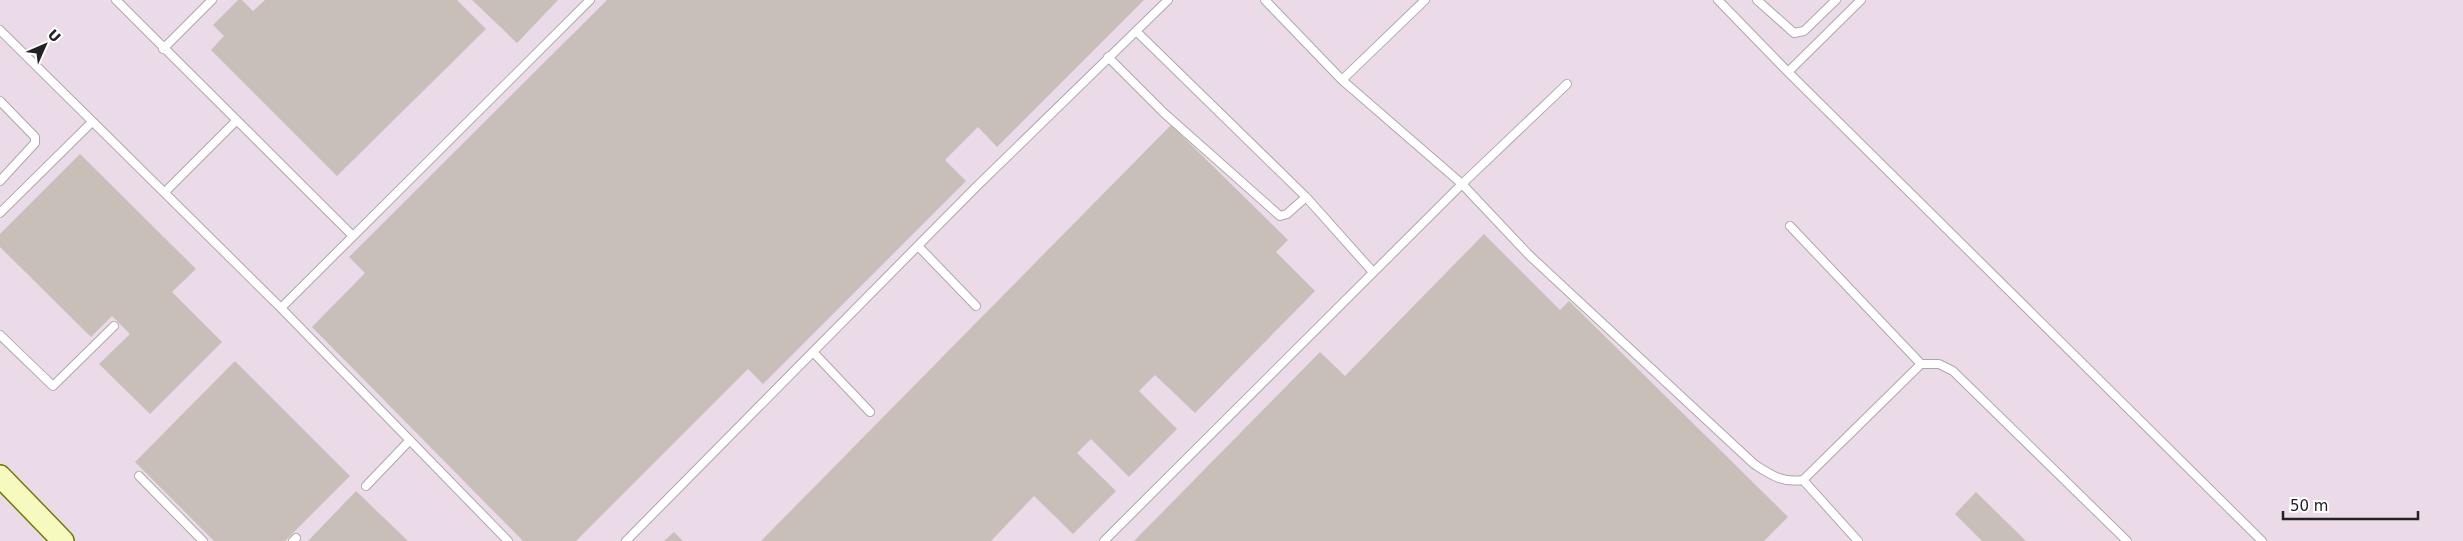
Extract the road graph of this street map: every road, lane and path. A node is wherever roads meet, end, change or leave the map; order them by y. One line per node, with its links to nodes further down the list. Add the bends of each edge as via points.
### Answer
1 (116, 0): 13 (lane)
2 (212, 0): 13 (lane)
3 (590, 0): 27 (lane)
4 (1168, 0): 12 (lane)
5 (1265, 0): 16 (lane)
6 (1426, 0): 16 (lane)
7 (1718, 0): 15 (lane)
8 (1757, 0): 9 (lane, via 1794,33 1804,31)
9 (1836, 0)
10 (1861, 0): 15 (lane)
11 (0, 30): 20 (lane)
12 (1136, 32): 14 (lane); 24 (lane)
13 (163, 49): 19 (lane)
14 (1108, 57): 24 (lane, via 1164,113 1280,216 1287,214); 28 (lane)
15 (1788, 72): 49 (lane)
16 (1342, 80): 22 (lane)
17 (1567, 84): 22 (lane)
18 (0, 101): 21 (lane, via 35,137 35,143)
19 (236, 121): 23 (lane); 27 (lane)
20 (92, 122): 23 (lane); 25 (lane)
21 (0, 181)
22 (1462, 184): 29 (lane); 40 (lane, via 1529,255 1754,464 1777,479)
23 (165, 192): 31 (lane)
24 (1306, 197): 29 (lane)
25 (0, 213)
26 (1790, 226): 35 (lane)
27 (353, 236): 31 (lane)
28 (919, 247): 30 (lane); 34 (lane)
29 (1373, 272): 47 (lane)
30 (976, 306)
31 (281, 308): 37 (lane)
32 (114, 326): 33 (lane, via 53,386)
33 (0, 335)
34 (814, 353): 36 (lane); 46 (lane)
35 (1921, 364): 40 (lane); 48 (lane, via 1939,364 1953,371)
36 (870, 412)
37 (410, 440): 41 (lane); 45 (lane)
38 (0, 476): 43 (street)
39 (139, 476): 44 (lane)
40 (1803, 480): 42 (lane)
41 (366, 486)
42 (1856, 540)
43 (63, 541)
44 (203, 541)
45 (508, 541)
46 (626, 541)
47 (1104, 541)
48 (2127, 541)
49 (2262, 541)

